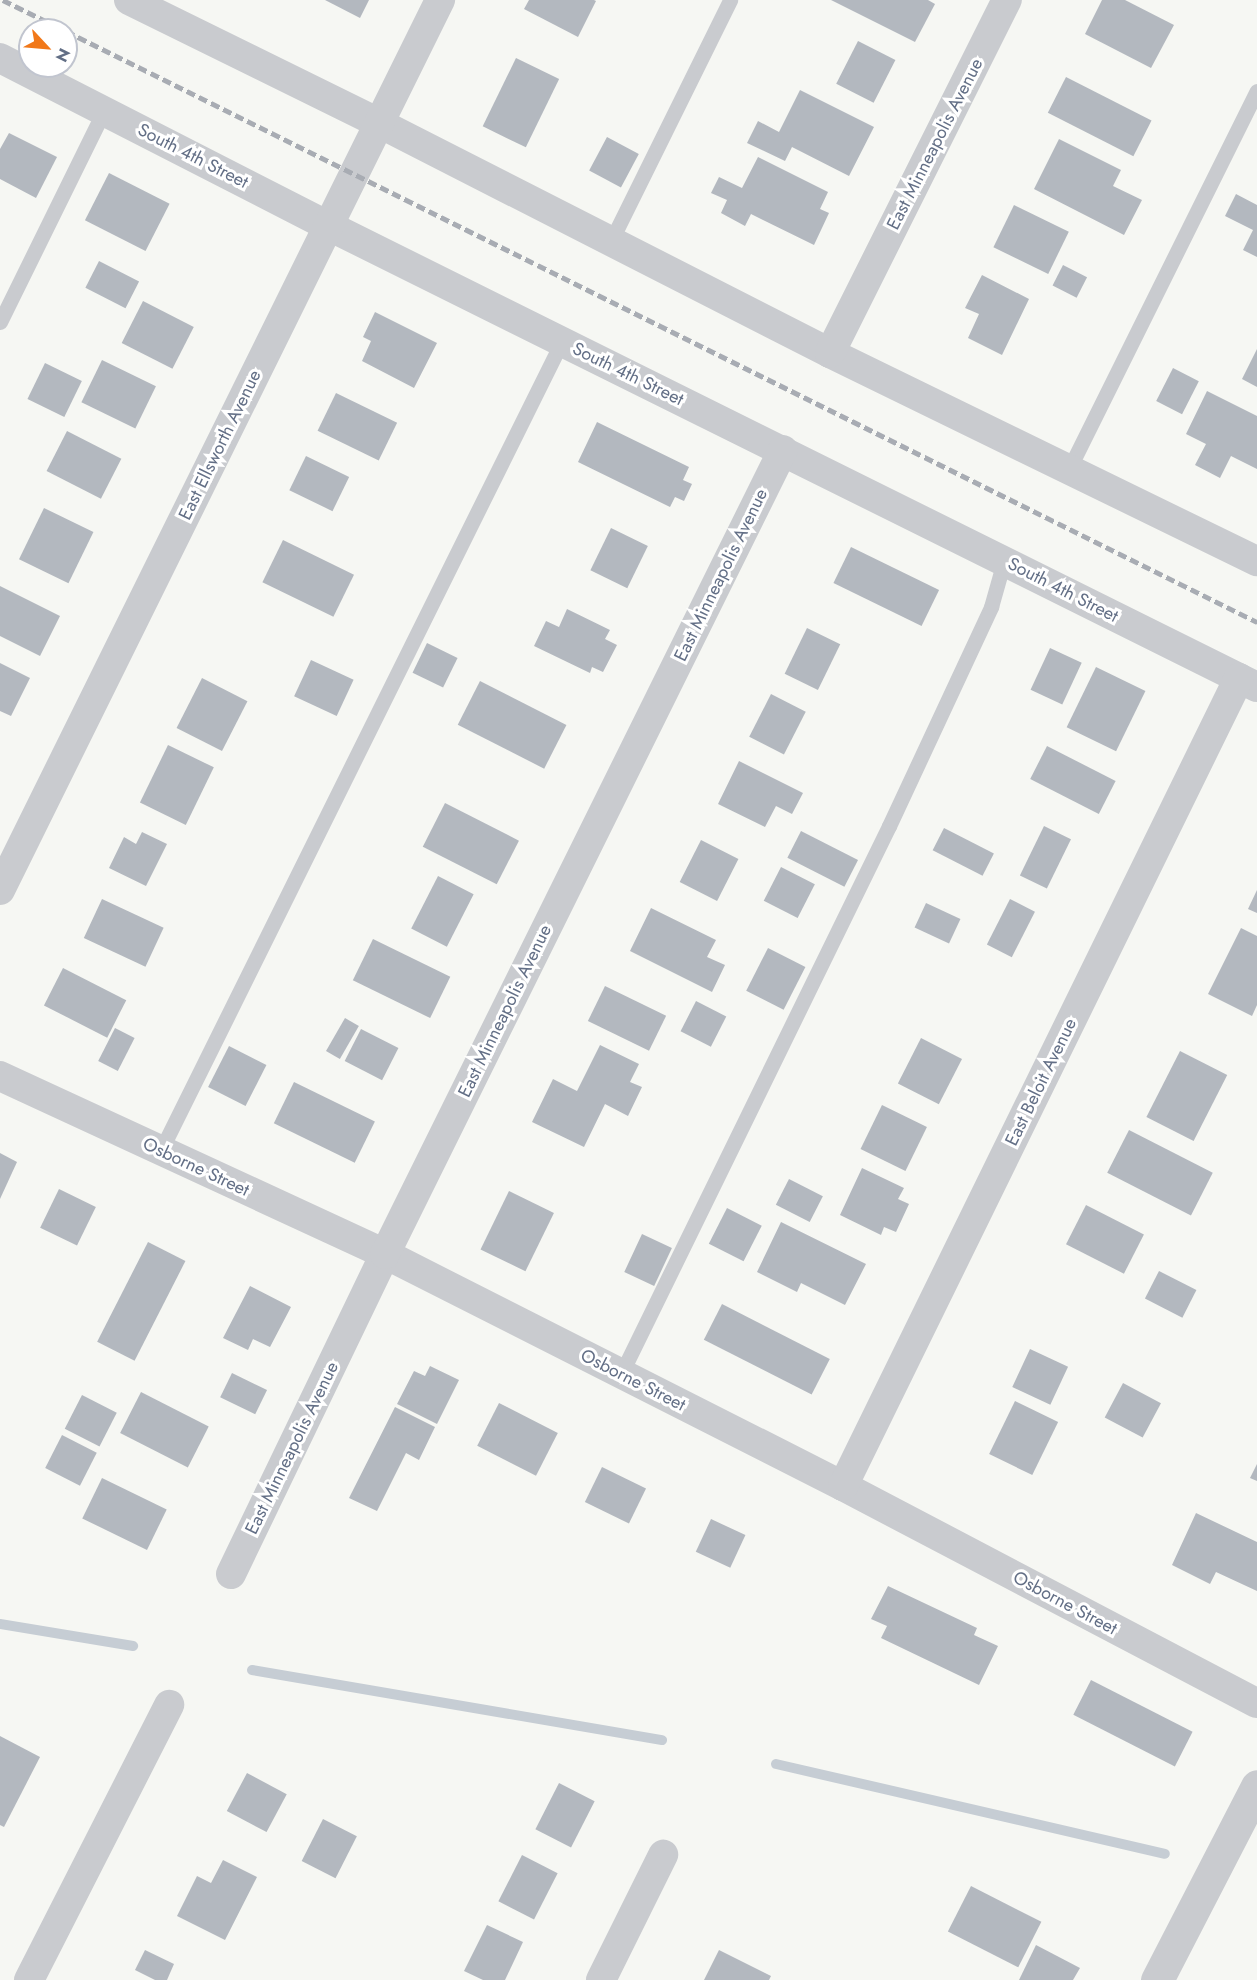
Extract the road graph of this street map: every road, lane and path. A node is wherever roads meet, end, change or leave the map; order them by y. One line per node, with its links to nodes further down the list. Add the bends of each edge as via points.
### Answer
1 (129, 0): 8 (street)
2 (440, 0): 8 (street, East Ellsworth Avenue)
3 (730, 0): 10 (lane)
4 (1007, 0): 13 (street, East Minneapolis Avenue)
5 (0, 58): 7 (street, South 4th Street)
6 (1257, 91): 15 (lane)
7 (104, 111): 9 (street, South 4th Street); 11 (lane)
8 (379, 123): 9 (street, East Ellsworth Avenue); 10 (street)
9 (329, 226): 12 (street, South 4th Street); 19 (street, East Ellsworth Avenue)
10 (610, 241): 13 (street)
11 (0, 322)
12 (562, 341): 14 (street, South 4th Street); 21 (lane)
13 (830, 353): 15 (street)
14 (783, 450): 16 (street, South 4th Street); 22 (street, East Minneapolis Avenue)
15 (1069, 469): 17 (street)
16 (1004, 561): 18 (street, South 4th Street); 23 (lane, via 991,607 894,816)
17 (1257, 561)
18 (1248, 683): 24 (street, East Beloit Avenue)
19 (0, 890)
20 (0, 1076): 21 (street, Osborne Street)
21 (161, 1150): 22 (street, Osborne Street)
22 (385, 1254): 23 (street, Osborne Street); 25 (street, East Minneapolis Avenue)
23 (621, 1374): 24 (street, Osborne Street)
24 (843, 1486): 26 (street, Osborne Street)
25 (231, 1574)
26 (1257, 1703)
27 (169, 1705): 30 (street)
28 (1257, 1786): 32 (street)
29 (663, 1855): 31 (street)
30 (29, 1980)
31 (601, 1980)
32 (1158, 1980)

